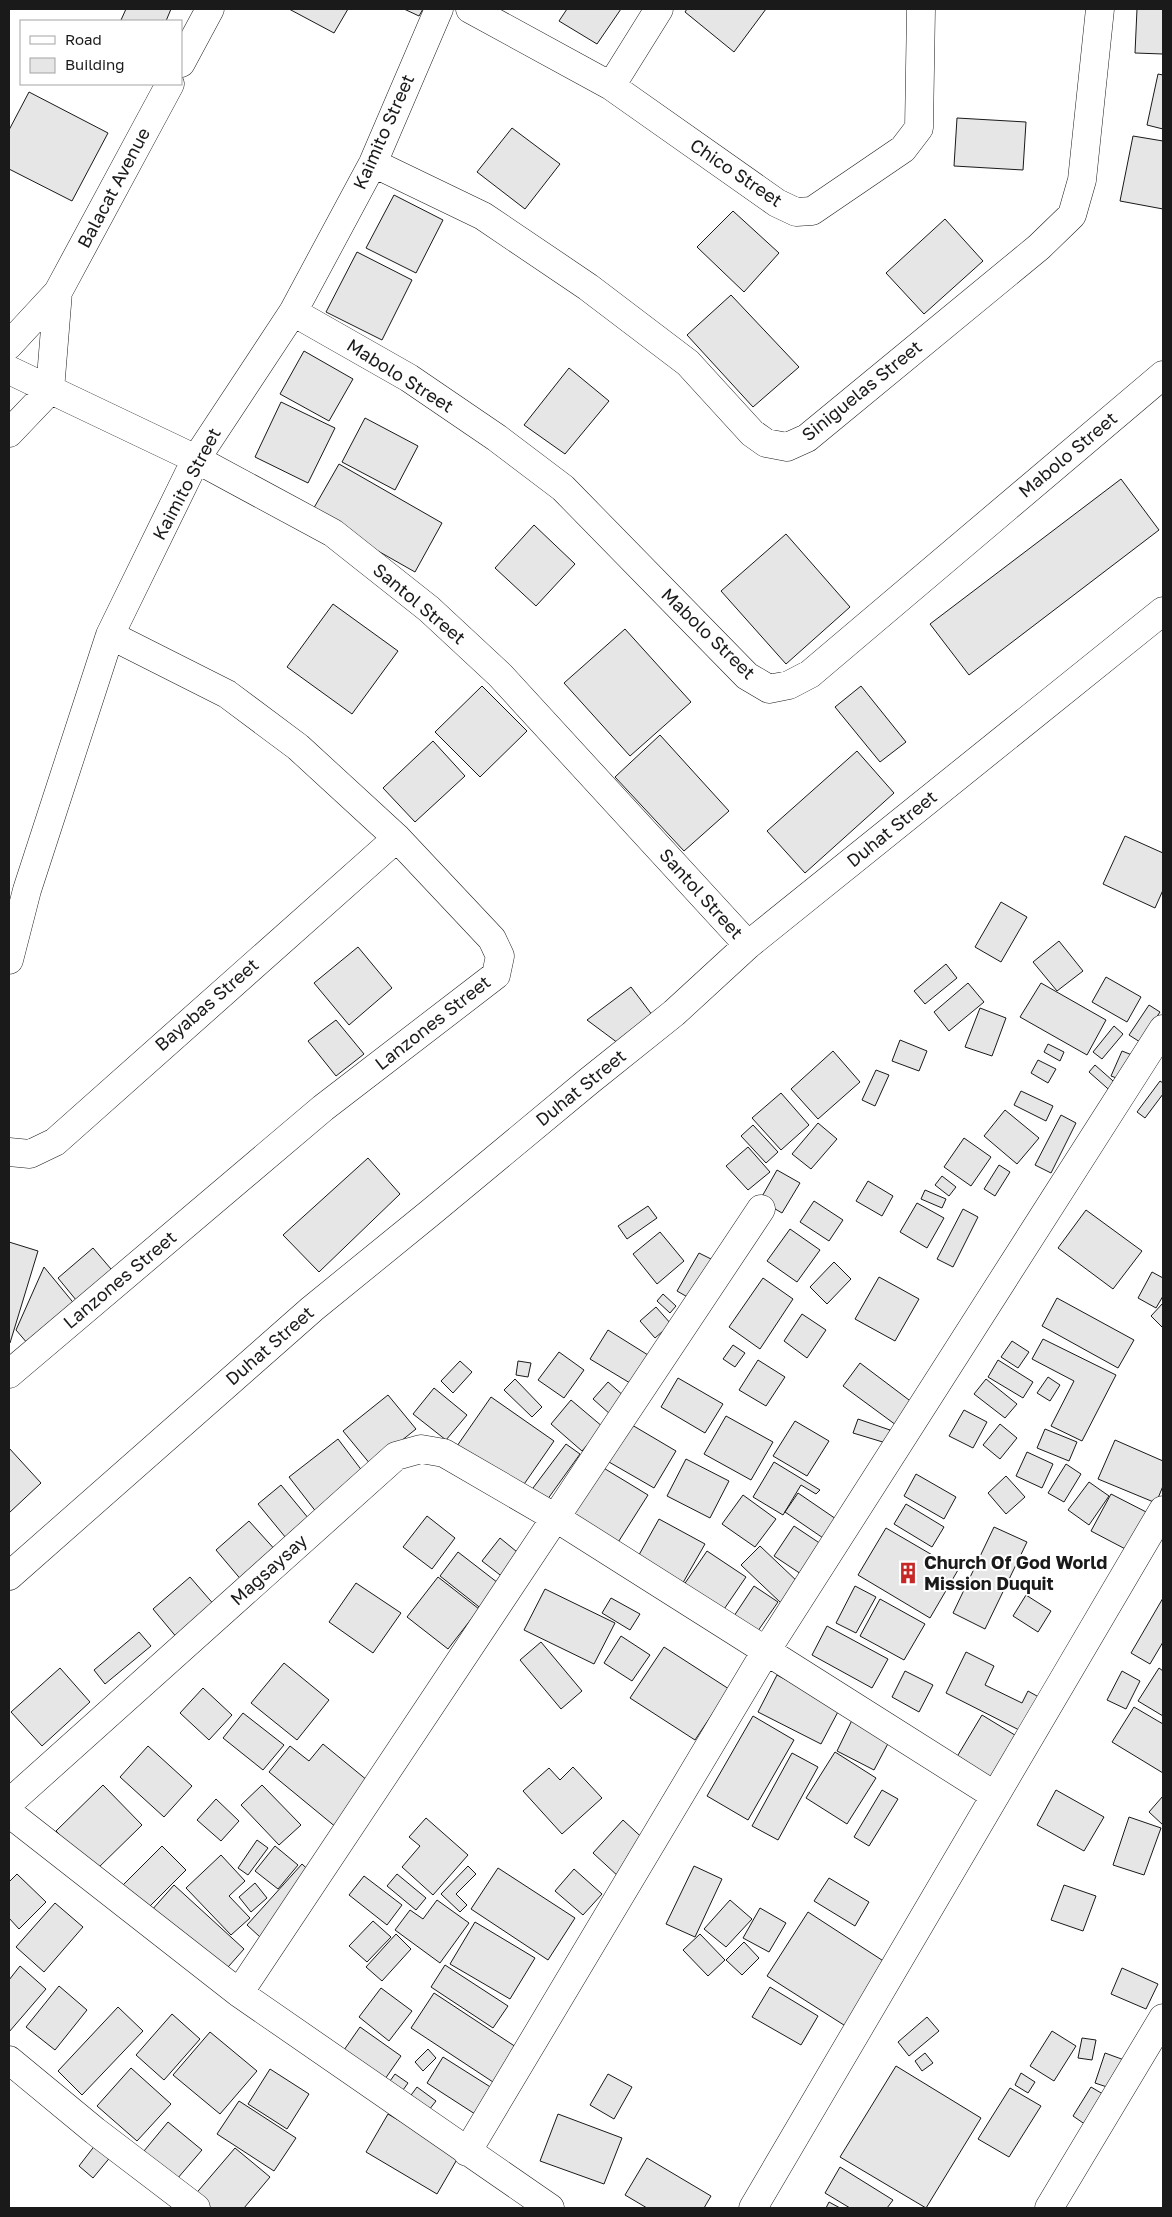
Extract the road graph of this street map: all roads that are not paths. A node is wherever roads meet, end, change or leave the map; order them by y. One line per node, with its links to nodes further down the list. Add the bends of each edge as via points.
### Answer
1 (210, 9): 7 (street)
2 (438, 9): 10 (street, Kaimito Street)
3 (470, 9): 9 (street, Chico Street)
4 (659, 9): 9 (street)
5 (921, 9): 9 (street, Chico Street, via 919,128 903,149 812,211 796,212 777,203)
6 (1100, 9): 10 (street, Siniguelas Street, via 1082,180 1072,215 1031,253 807,438 787,448 766,443 752,433 688,363 588,287 483,216)
7 (182, 61)
8 (169, 85): 11 (street, Balacat Avenue)
9 (611, 86)
10 (373, 163): 12 (street, Kaimito Street)
11 (58, 292): 13 (street, Balacat Avenue); 16 (street, Balacat Avenue)
12 (293, 312): 15 (street, Mabolo Street, via 409,378 563,488 746,676 769,689 788,685 810,674); 18 (street, Kaimito Street)
13 (9, 345)
14 (9, 370): 16 (street, Santol Street)
15 (1163, 374)
16 (50, 390): 17 (street); 18 (street, Santol Street)
17 (9, 433)
18 (196, 459): 20 (street, Kaimito Street); 22 (street, Santol Street, via 334,533 429,609 500,674)
19 (1163, 611): 22 (street, Duhat Street)
20 (110, 635): 21 (street, Lanzones Street, via 227,694 298,747); 23 (street, Kaimito Street, via 26,890)
21 (397, 838): 25 (street, Bayabas Street, via 55,1142 30,1154); 27 (street, Lanzones Street, via 492,939 500,956 496,975 323,1108)
22 (748, 945): 30 (street, Duhat Street, via 674,1013 312,1309)
23 (9, 960)
24 (1163, 1029): 31 (street)
25 (9, 1152)
26 (762, 1209): 29 (street)
27 (9, 1374)
28 (1163, 1510): 32 (street)
29 (556, 1518): 31 (street, Magsaysay); 33 (street, Magsaysay, via 444,1453 421,1449 396,1456); 35 (street)
30 (9, 1576)
31 (766, 1651): 32 (street, Magsaysay); 38 (street)
32 (994, 1795): 41 (street)
33 (9, 1803)
34 (9, 1813): 35 (street)
35 (239, 1993): 38 (street)
36 (1163, 2018): 42 (street)
37 (9, 2060): 39 (street)
38 (467, 2152): 40 (street)
39 (196, 2208)
40 (550, 2208)
41 (753, 2208)
42 (1049, 2208)

